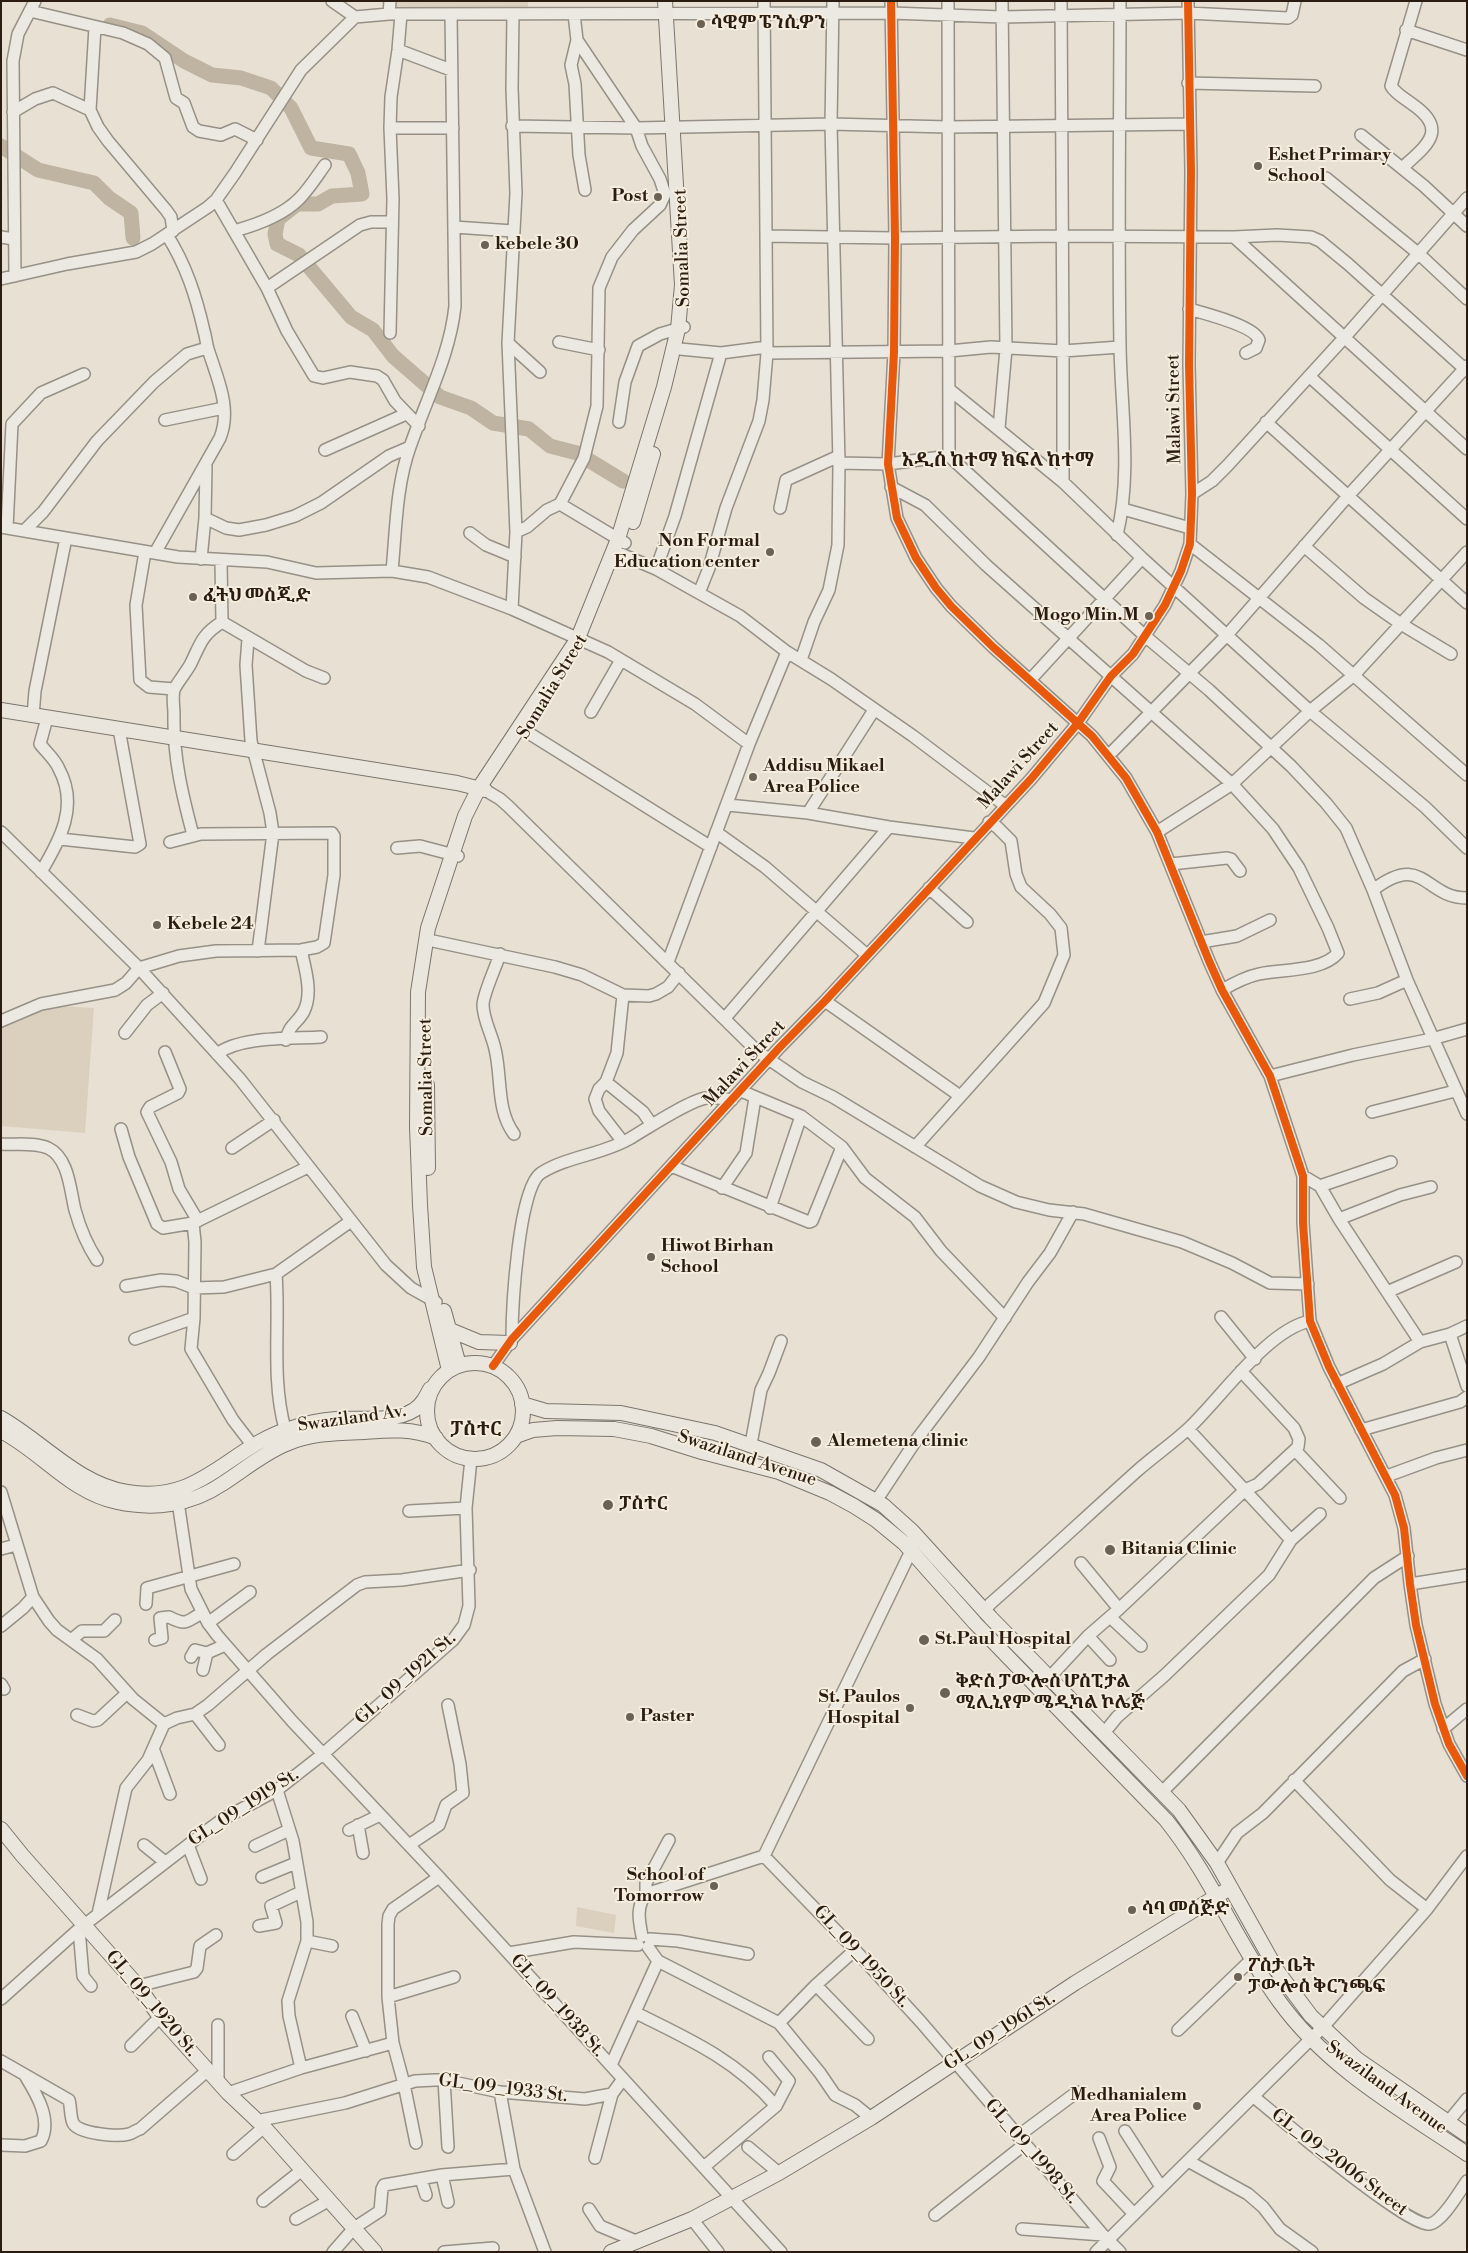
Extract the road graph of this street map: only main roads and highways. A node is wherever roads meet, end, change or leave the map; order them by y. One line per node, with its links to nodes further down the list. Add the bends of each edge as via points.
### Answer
1 (668, 7): 2 (main road, Somalia Street, via 687,261)
2 (681, 328): 3 (main road); 3 (main road, Somalia Street, via 680,349 648,476)
3 (622, 545): 4 (main road, Somalia Street)
4 (581, 639): 6 (main road); 6 (main road, Somalia Street, via 527,732)
5 (1, 710): 6 (main road)
6 (482, 789): 7 (main road, Somalia Street)
7 (455, 855): 8 (main road, Somalia Street, via 434,941 425,1020 430,1243); 8 (main road, via 428,928 418,992 420,1205 424,1267)
8 (437, 1303): 9 (main road, Somalia Street); 11 (main road)
9 (450, 1330): 10 (main road, via 479,1342); 11 (main road, Somalia Street)
10 (511, 1341)
11 (454, 1368): 12 (main road); 13 (main road, via 482,1363 493,1366 515,1384)
12 (430, 1390): 17 (main road, via 427,1418); 18 (main road, Swaziland Av., via 421,1405 403,1415 334,1419 286,1429 253,1446)
13 (522, 1407): 15 (main road); 20 (main road, Swaziland Avenue, via 539,1418 623,1420 709,1440 814,1474 874,1507 928,1555 974,1608 1165,1802 1192,1837); 20 (main road, via 640,1416 715,1433 821,1470 876,1500 912,1531 985,1611 1163,1791 1217,1863)
14 (1, 1418): 18 (main road, Swaziland Av., via 71,1467 103,1485 137,1494 163,1494)
15 (518, 1434): 17 (main road, via 497,1454 470,1458 445,1448); 20 (main road, via 543,1428 614,1430 651,1436 814,1485 876,1520 911,1551 974,1623 1159,1811); 20 (main road, Swaziland Avenue, via 539,1423 584,1422 643,1428 783,1468 833,1488 865,1506 924,1556 983,1623 1152,1796 1188,1839)
16 (3, 1435): 18 (main road, Swaziland Av., via 100,1498 139,1505)
17 (436, 1438): 18 (main road, Swaziland Av., via 420,1432 395,1430 341,1432 298,1440 257,1459 214,1490 197,1498)
18 (177, 1498)
19 (1, 1828): 26 (main road, GL_09_1920 St., via 81,1928 138,1986 160,2017)
20 (1223, 1891): 21 (main road, Swaziland Avenue, via 1271,1978 1289,2005); 21 (main road, via 1252,1959 1279,2001); 27 (main road, GL_09_1961 St., via 1075,1982 871,2118 780,2173 692,2219)
21 (1317, 2033): 22 (main road); 23 (main road, Swaziland Avenue, via 1358,2066); 24 (main road, Swaziland Avenue, via 1350,2066); 25 (main road, via 1350,2075)
22 (1467, 2135)
23 (1467, 2141)
24 (1467, 2147)
25 (1467, 2154)
26 (375, 2252)
27 (611, 2252)

